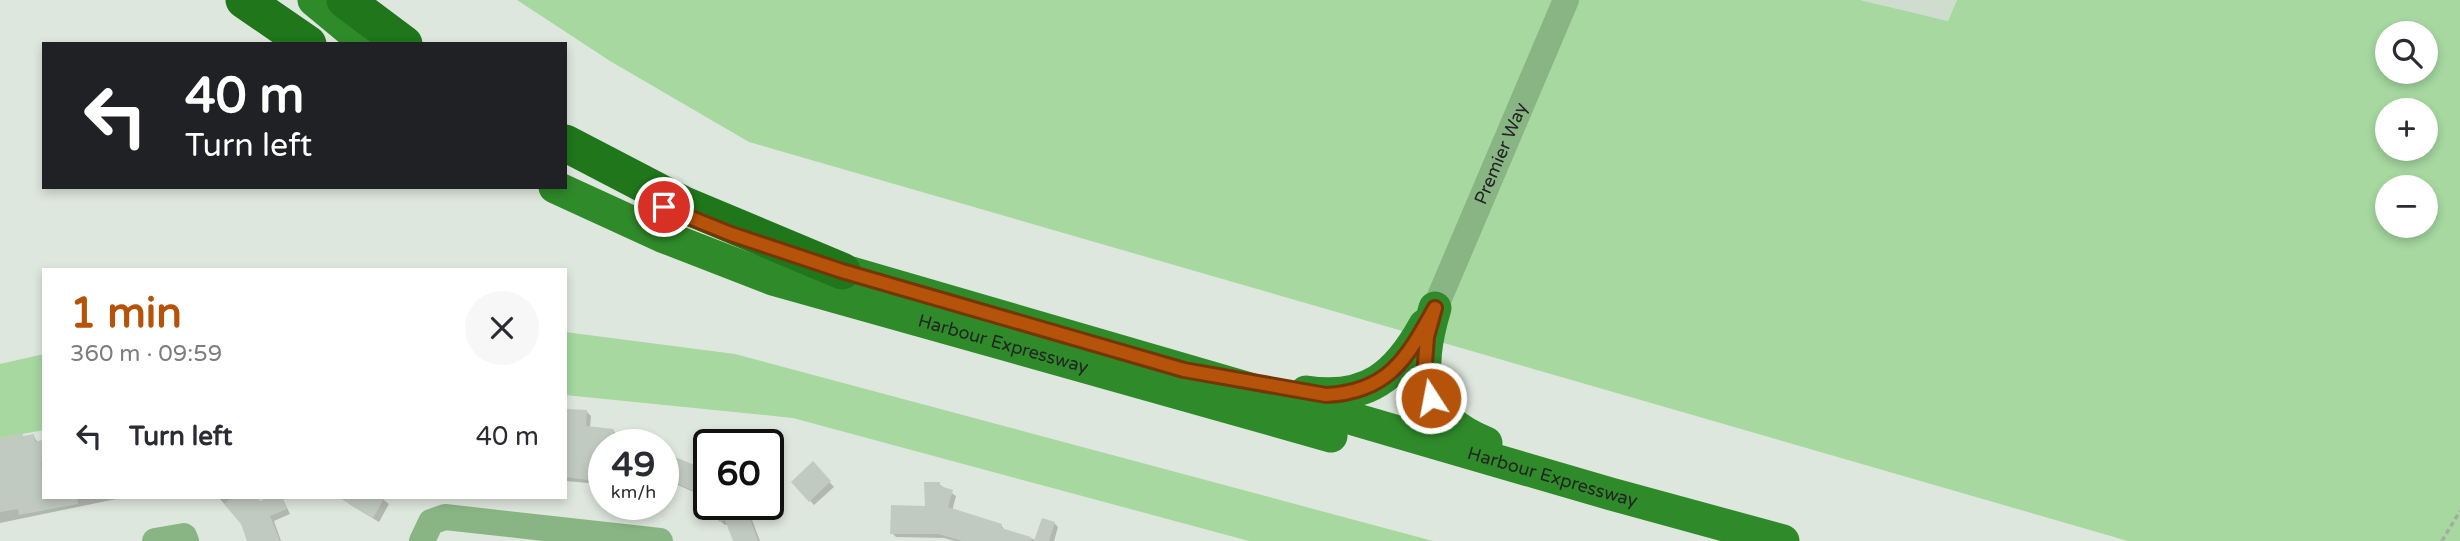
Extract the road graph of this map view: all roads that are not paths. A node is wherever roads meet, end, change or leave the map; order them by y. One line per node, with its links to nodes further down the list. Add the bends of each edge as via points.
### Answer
1 (244, 0): 6 (highway)
2 (260, 0): 7 (main road)
3 (314, 0): 8 (main road)
4 (345, 0): 9 (highway)
5 (1566, 0): 14 (street, Premier Way)
6 (306, 42)
7 (312, 42)
8 (365, 42)
9 (401, 42)
10 (567, 144): 13 (highway, via 682,204)
11 (567, 163): 13 (main road, Harbour Expressway, via 731,234)
12 (559, 189): 21 (main road, Harbour Expressway, via 773,279)
13 (842, 271): 15 (main road, Harbour Expressway)
14 (1435, 308): 15 (main road, via 1396,367 1372,385 1349,394 1326,395); 16 (main road, via 1424,376 1431,398 1450,424 1466,435)
15 (1184, 370): 16 (main road, Harbour Expressway)
16 (1611, 494): 22 (main road, Harbour Expressway)
17 (155, 541): 18 (street, via 184,536)
18 (186, 541)
19 (422, 541): 20 (street, via 431,522 445,517)
20 (660, 541)
21 (1704, 541)
22 (1783, 541)

